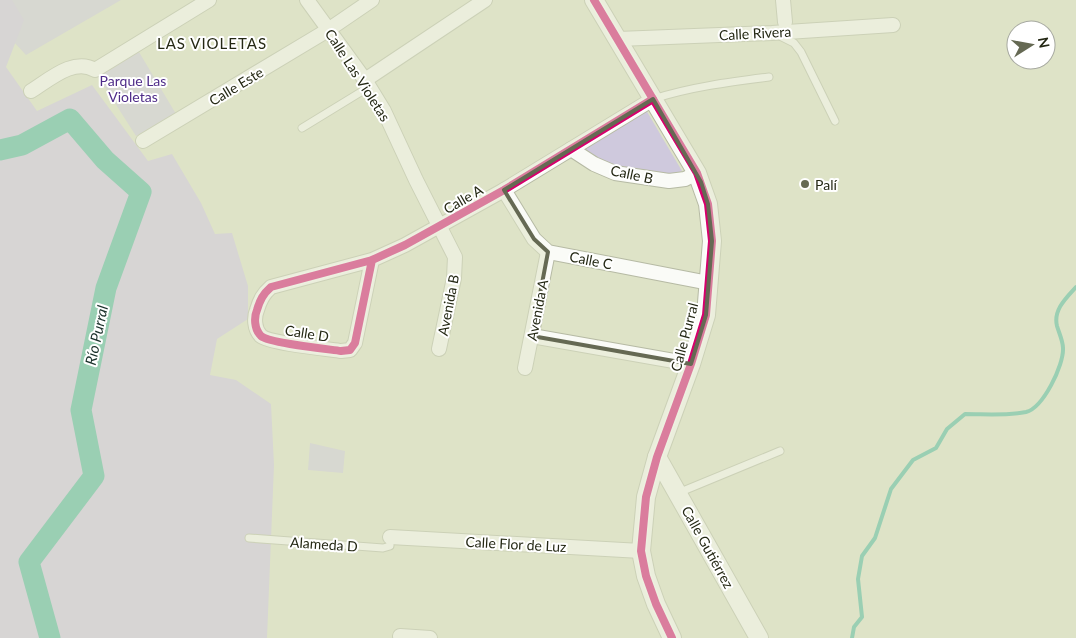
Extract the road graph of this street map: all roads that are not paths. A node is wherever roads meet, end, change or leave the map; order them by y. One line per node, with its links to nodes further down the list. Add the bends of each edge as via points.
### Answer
1 (209, 0): 14 (street, via 95,70 83,66 68,69)
2 (307, 0): 9 (street, Calle Las Violetas)
3 (372, 0): 9 (street, Calle Este)
4 (485, 0): 13 (street)
5 (594, 0): 11 (street, Calle Purral)
6 (784, 0): 7 (street)
7 (785, 22)
8 (893, 25): 10 (street, Calle Rivera)
9 (328, 30): 13 (street, Calle Las Violetas); 18 (street, Calle Este)
10 (772, 32): 11 (street, Calle Rivera); 16 (lane, via 794,43 801,52)
11 (618, 39): 15 (street, Calle Purral)
12 (769, 77): 15 (lane, via 718,83)
13 (367, 84): 17 (lane); 21 (street, Calle Las Violetas, via 384,111)
14 (31, 91)
15 (652, 99): 19 (street, Calle A); 20 (street, Calle Purral)
16 (835, 121)
17 (302, 128)
18 (143, 141)
19 (571, 150): 20 (street, Calle B, via 615,173 669,182); 22 (street, Calle A)
20 (696, 173): 26 (street, Calle Purral, via 708,204 712,241)
21 (416, 180): 23 (street, Avenida B)
22 (504, 190): 23 (street, Calle A); 24 (street, via 534,240)
23 (440, 227): 25 (street, Calle A); 29 (street, Avenida B, via 455,256 455,266)
24 (548, 252): 26 (street, Calle C); 28 (street, Avenida A)
25 (372, 260): 27 (street, Calle A, via 271,287 262,296 254,317); 27 (street, Calle D, via 355,343 350,350)
26 (709, 283): 30 (street, Calle Purral, via 706,315)
27 (261, 336)
28 (532, 336): 30 (street); 31 (street, Avenida A)
29 (439, 349)
30 (692, 364): 33 (street, Calle Purral)
31 (525, 368)
32 (780, 451): 34 (lane)
33 (657, 456): 34 (street, Calle Gutiérrez); 37 (street, Calle Purral, via 646,498)
34 (677, 493): 38 (street, Calle Gutiérrez)
35 (390, 537): 36 (lane, Alameda D, via 390,546 383,548); 37 (street, Calle Flor de Luz)
36 (249, 538)
37 (641, 551): 41 (street, Calle Purral, via 646,576)
38 (754, 635)
39 (400, 636): 40 (street)
40 (430, 638)
41 (672, 638)

